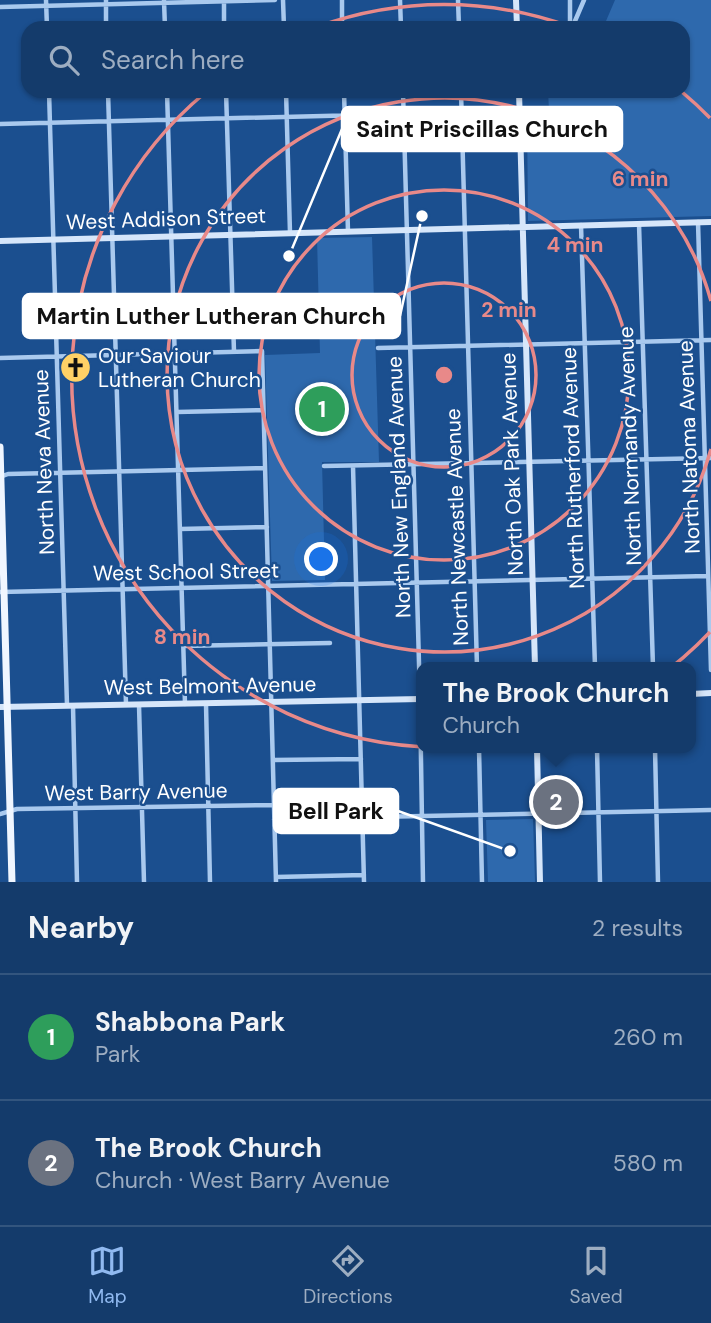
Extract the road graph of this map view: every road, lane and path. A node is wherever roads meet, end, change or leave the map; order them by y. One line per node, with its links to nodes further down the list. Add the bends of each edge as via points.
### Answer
1 (275, 0): 10 (street)
2 (283, 0): 18 (street)
3 (342, 0): 19 (street)
4 (400, 0): 20 (street)
5 (458, 0): 21 (street)
6 (516, 0): 22 (street)
7 (570, 0): 23 (street)
8 (584, 0): 24 (street)
9 (164, 1): 10 (street); 11 (street); 16 (street)
10 (224, 1): 17 (street)
11 (106, 2): 12 (street); 15 (street)
12 (46, 3): 13 (street); 14 (street)
13 (0, 7)
14 (47, 21)
15 (106, 21)
16 (165, 21)
17 (224, 21)
18 (284, 21)
19 (342, 21)
20 (401, 21)
21 (459, 21)
22 (517, 21)
23 (571, 21)
24 (574, 21)
25 (49, 98): 42 (street, North Neva Avenue)
26 (108, 98): 41 (street)
27 (167, 98): 40 (street)
28 (226, 98): 39 (street)
29 (286, 98): 38 (street)
30 (344, 98): 37 (street)
31 (402, 98): 36 (street, North New England Avenue)
32 (461, 98): 35 (street, North Newcastle Avenue)
33 (519, 98): 34 (street, North Oak Park Avenue)
34 (519, 111): 35 (street); 48 (street, North Oak Park Avenue)
35 (461, 112): 36 (street); 49 (street, North Newcastle Avenue)
36 (403, 114): 37 (street); 50 (street, North New England Avenue)
37 (345, 115): 38 (street); 51 (street)
38 (287, 116): 39 (street); 52 (street)
39 (227, 118): 40 (street); 53 (street)
40 (168, 120): 41 (street); 54 (street)
41 (109, 121): 42 (street); 55 (street)
42 (50, 122): 43 (street); 56 (street, North Neva Avenue)
43 (0, 124)
44 (698, 222): 45 (street, West Addison Street); 46 (street, West Addison Street); 58 (street, North Natoma Avenue)
45 (711, 222)
46 (639, 224): 47 (street, West Addison Street); 60 (street, North Normandy Avenue)
47 (581, 225): 48 (street, West Addison Street); 61 (street, North Rutherford Avenue)
48 (523, 227): 49 (street, West Addison Street); 62 (street, North Oak Park Avenue)
49 (464, 229): 50 (street, West Addison Street); 63 (street, North Newcastle Avenue)
50 (407, 230): 51 (street, West Addison Street); 64 (street, North New England Avenue)
51 (348, 232): 52 (street, West Addison Street)
52 (290, 233): 53 (street, West Addison Street)
53 (231, 235): 54 (street, West Addison Street); 66 (street)
54 (172, 236): 55 (street, West Addison Street); 67 (street)
55 (113, 238): 56 (street, West Addison Street); 68 (street)
56 (53, 239): 57 (street, West Addison Street); 69 (street, North Neva Avenue)
57 (0, 241)
58 (702, 340): 59 (street); 60 (street); 74 (street, North Natoma Avenue)
59 (711, 340)
60 (643, 342): 61 (street); 75 (street, North Normandy Avenue)
61 (585, 343): 62 (street); 76 (street, North Rutherford Avenue)
62 (526, 345): 63 (street); 77 (street, North Oak Park Avenue)
63 (468, 346): 64 (street); 78 (street, North Newcastle Avenue)
64 (410, 347): 65 (street); 79 (street, North New England Avenue)
65 (378, 348)
66 (234, 352): 67 (street); 71 (street, via 262,352)
67 (175, 354): 68 (street); 72 (street)
68 (116, 355): 69 (street); 84 (street)
69 (57, 356): 70 (street); 85 (street, North Neva Avenue)
70 (0, 358)
71 (263, 410): 72 (street); 82 (street)
72 (177, 412): 83 (street)
73 (0, 447): 86 (main road)
74 (708, 458): 75 (street); 87 (street, North Natoma Avenue)
75 (647, 460): 76 (street); 92 (street, North Normandy Avenue)
76 (588, 461): 77 (street); 93 (street, North Rutherford Avenue)
77 (529, 463): 78 (street); 94 (street, North Oak Park Avenue)
78 (471, 464): 79 (street); 95 (street, North Newcastle Avenue)
79 (414, 465): 81 (street); 96 (street, North New England Avenue)
80 (324, 466): 81 (street)
81 (353, 466): 97 (street)
82 (265, 468): 83 (street); 88 (street)
83 (178, 470): 84 (street); 89 (street)
84 (119, 472): 85 (street); 100 (street)
85 (60, 473): 86 (street); 101 (street, North Neva Avenue)
86 (0, 477): 102 (main road)
87 (709, 504): 90 (street, North Natoma Avenue)
88 (267, 527): 89 (street); 98 (street)
89 (180, 529): 99 (street)
90 (709, 550): 91 (street, North Natoma Avenue)
91 (708, 576): 92 (street, West School Street); 103 (street, North Natoma Avenue)
92 (650, 577): 93 (street, West School Street); 112 (street, North Normandy Avenue)
93 (592, 579): 94 (street, West School Street); 111 (street, North Rutherford Avenue)
94 (533, 580): 95 (street, West School Street); 110 (street, North Oak Park Avenue)
95 (475, 581): 96 (street, West School Street); 109 (street, North Newcastle Avenue)
96 (417, 583): 97 (street, West School Street); 108 (street, North New England Avenue)
97 (356, 584): 98 (street, West School Street); 115 (street)
98 (268, 586): 99 (street, West School Street); 106 (street)
99 (181, 588): 100 (street, West School Street); 107 (street)
100 (122, 589): 101 (street, West School Street); 119 (street)
101 (63, 590): 102 (street, West School Street); 121 (street, North Neva Avenue)
102 (2, 592): 122 (main road)
103 (710, 596): 104 (street, North Natoma Avenue)
104 (711, 641): 113 (street, North Natoma Avenue)
105 (330, 643): 106 (street)
106 (270, 644): 107 (street); 116 (street)
107 (183, 646): 117 (street)
108 (420, 662)
109 (477, 662)
110 (535, 662)
111 (594, 662)
112 (653, 662)
113 (711, 670)
114 (416, 699): 115 (street, West Belmont Avenue)
115 (359, 701): 116 (street, West Belmont Avenue); 128 (street)
116 (272, 702): 118 (street, West Belmont Avenue); 129 (street)
117 (185, 704): 118 (street, West Belmont Avenue); 120 (street, West Belmont Avenue)
118 (206, 704): 131 (street)
119 (126, 705): 120 (street, West Belmont Avenue); 121 (street, West Belmont Avenue)
120 (139, 705): 132 (street)
121 (70, 706): 122 (street, West Belmont Avenue); 133 (street, North Neva Avenue)
122 (4, 707): 135 (main road)
123 (421, 753): 140 (street, North New England Avenue)
124 (479, 753): 141 (street)
125 (537, 753): 139 (street)
126 (597, 753): 137 (street)
127 (655, 753): 136 (street)
128 (361, 758): 129 (street); 142 (street)
129 (273, 760): 130 (street)
130 (274, 805): 131 (street, West Barry Avenue); 143 (street)
131 (208, 806): 132 (street, West Barry Avenue); 149 (street)
132 (142, 807): 133 (street, West Barry Avenue); 148 (street)
133 (76, 808): 135 (street, West Barry Avenue); 147 (street, North Neva Avenue)
134 (711, 810): 136 (street)
135 (10, 811): 138 (street, West Barry Avenue); 146 (main road)
136 (656, 811): 137 (street); 155 (street)
137 (598, 812): 139 (street); 154 (street)
138 (0, 814)
139 (539, 814): 141 (street); 153 (street)
140 (421, 815): 141 (street); 142 (street); 151 (street, North New England Avenue)
141 (480, 815): 152 (street)
142 (363, 816): 143 (street); 144 (street)
143 (274, 819): 145 (street)
144 (364, 875): 145 (street); 150 (street)
145 (276, 880)
146 (12, 882)
147 (78, 882)
148 (144, 882)
149 (210, 882)
150 (364, 882)
151 (423, 882)
152 (482, 882)
153 (540, 882)
154 (600, 882)
155 (658, 882)

